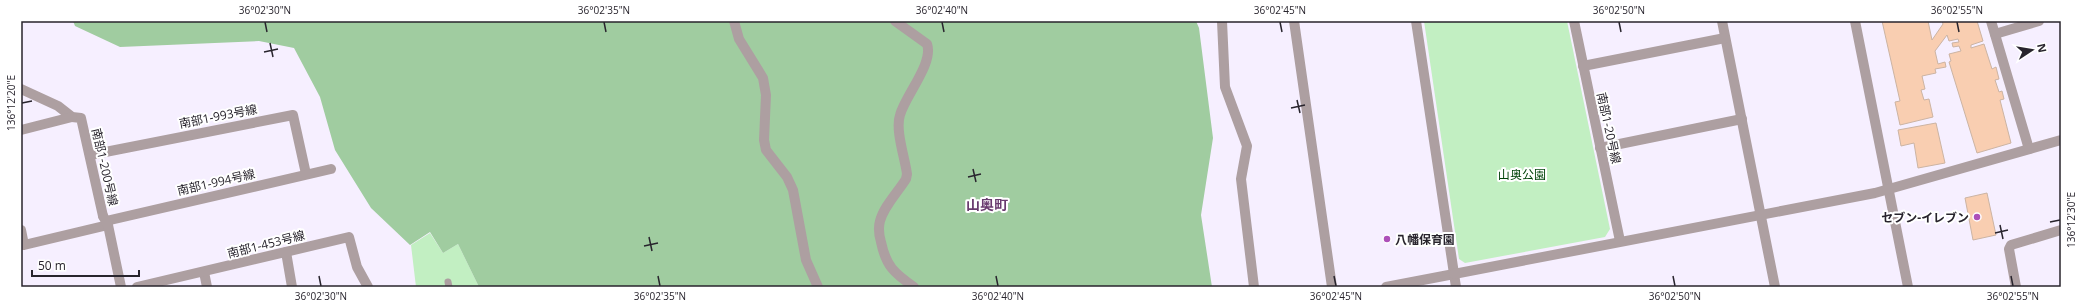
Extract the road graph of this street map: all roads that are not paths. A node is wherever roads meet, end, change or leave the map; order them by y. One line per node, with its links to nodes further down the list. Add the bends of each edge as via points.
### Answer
1 (734, 21): 38 (street, via 739,39 763,78 766,95 766,150 787,177 793,190 806,260)
2 (895, 21): 39 (street, via 921,38 929,48 920,74 900,114 899,130 906,179 880,220 878,229 884,256 891,269)
3 (1222, 21): 40 (street, via 1225,87 1247,146 1242,169 1242,192)
4 (1294, 21): 41 (street)
5 (1416, 21): 32 (street)
6 (1574, 21): 13 (street, 南部1-20号線)
7 (1722, 21): 12 (street)
8 (1855, 21): 24 (street)
9 (1991, 21): 11 (street)
10 (2039, 21): 11 (street)
11 (1995, 34): 20 (street)
12 (1725, 38): 13 (street); 16 (street)
13 (1583, 66): 19 (street, 南部1-20号線)
14 (21, 89): 15 (street, 南部1-200号線, via 52,103)
15 (72, 117): 17 (street); 21 (street, 南部1-200号線, via 81,118)
16 (1742, 119): 19 (street); 25 (street)
17 (21, 130)
18 (2061, 140): 20 (street)
19 (1600, 148): 29 (street, 南部1-20号線)
20 (2029, 149): 24 (street)
21 (90, 155): 23 (street, 南部1-993号線, via 293,115); 26 (street, 南部1-200号線)
22 (331, 168): 23 (street, 南部1-994号線)
23 (306, 174): 26 (street, 南部1-994号線)
24 (1888, 190): 25 (street); 45 (street)
25 (1760, 214): 29 (street); 44 (street)
26 (106, 221): 27 (street, 南部1-994号線, via 24,245); 33 (street, 南部1-200号線)
27 (21, 230)
28 (2061, 230): 46 (street, via 2011,245 2009,249)
29 (1620, 241): 32 (street)
30 (286, 252): 31 (street, 南部1-453号線); 36 (street); 37 (street, 南部1-453号線, via 349,237 357,267)
31 (204, 272): 34 (street, 南部1-453号線); 35 (street)
32 (1454, 274): 42 (street); 43 (street)
33 (121, 287)
34 (137, 287)
35 (207, 287)
36 (292, 287)
37 (368, 287)
38 (818, 287)
39 (914, 287)
40 (1254, 287)
41 (1332, 287)
42 (1386, 287)
43 (1456, 287)
44 (1775, 287)
45 (1908, 287)
46 (2016, 287)

